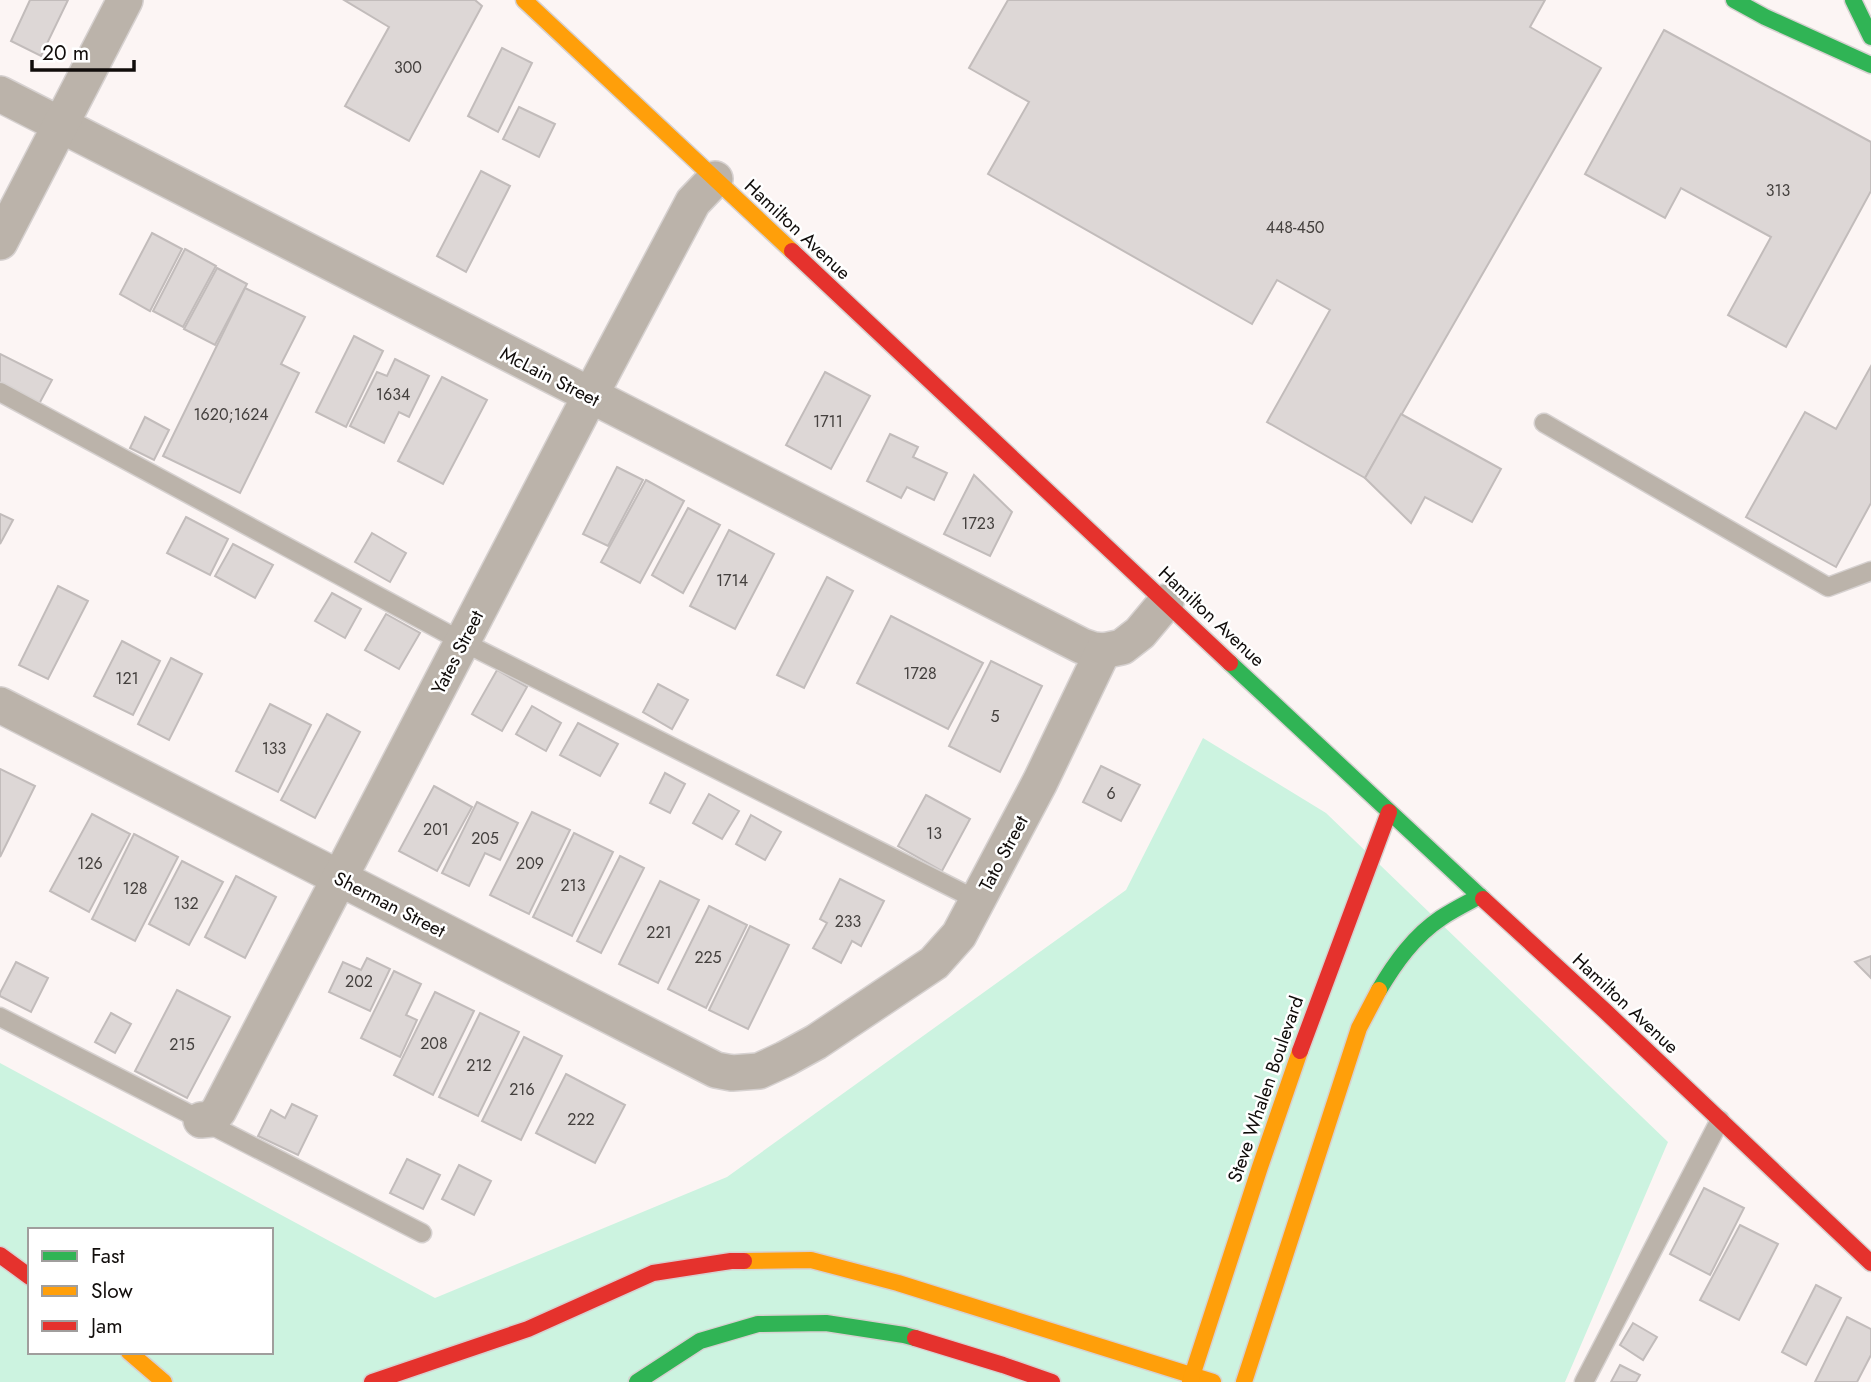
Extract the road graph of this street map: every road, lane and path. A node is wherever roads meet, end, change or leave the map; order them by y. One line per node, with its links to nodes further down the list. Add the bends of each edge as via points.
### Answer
1 (125, 0): 8 (street)
2 (524, 0): 9 (main road, Hamilton Avenue)
3 (1734, 0): 6 (main road)
4 (1853, 0): 5 (main road)
5 (1871, 37)
6 (1871, 65)
7 (0, 94): 8 (street, McLain Street)
8 (60, 125): 10 (street); 12 (street, McLain Street)
9 (715, 179): 12 (street, Yates Street, via 693,202); 15 (main road, Hamilton Avenue)
10 (0, 242)
11 (0, 392): 16 (lane)
12 (590, 396): 16 (street, Yates Street); 17 (street, McLain Street, via 1082,646)
13 (1544, 423): 14 (lane, via 1828,587)
14 (1871, 571)
15 (1166, 602): 17 (street, via 1140,633 1122,647); 19 (main road, Hamilton Avenue)
16 (463, 642): 20 (street, Yates Street); 22 (lane)
17 (1103, 651): 22 (street, Tato Street)
18 (0, 705): 20 (street, Sherman Street)
19 (1389, 812): 21 (main road, Hamilton Avenue); 32 (main road, Steve Whalen Boulevard, via 1260,1167)
20 (340, 878): 24 (street, Sherman Street, via 716,1070 759,1071); 25 (street, Yates Street, via 219,1110 212,1119)
21 (1480, 896): 26 (main road, Hamilton Avenue); 38 (main road, via 1438,920 1405,949 1379,986 1359,1028)
22 (977, 900): 24 (street, Tato Street, via 959,935 934,963)
23 (0, 1017): 25 (lane)
24 (785, 1059)
25 (201, 1120): 27 (lane)
26 (1720, 1120): 29 (main road, Hamilton Avenue); 39 (lane)
27 (422, 1233)
28 (0, 1255): 30 (main road)
29 (1871, 1263)
30 (28, 1275)
31 (132, 1354): 33 (main road)
32 (1191, 1378): 34 (main road, via 898,1283 811,1260 731,1261 653,1273 528,1329); 37 (main road)
33 (164, 1382)
34 (372, 1382)
35 (637, 1382): 36 (main road, via 700,1341 758,1324 826,1323 904,1335)
36 (1052, 1382)
37 (1213, 1382)
38 (1244, 1382)
39 (1584, 1382)

